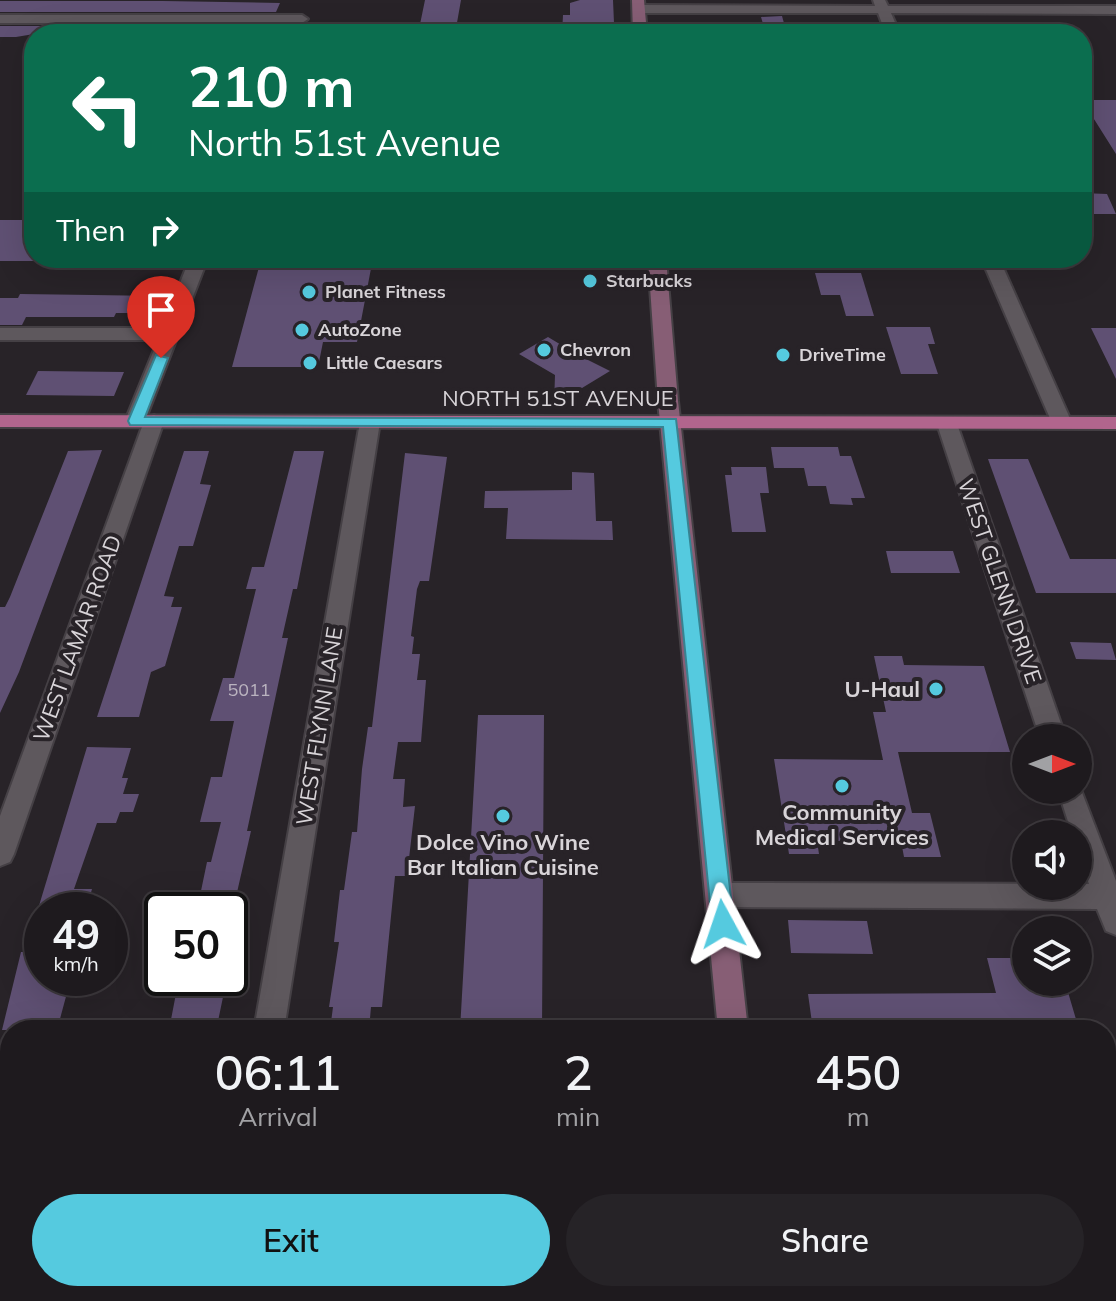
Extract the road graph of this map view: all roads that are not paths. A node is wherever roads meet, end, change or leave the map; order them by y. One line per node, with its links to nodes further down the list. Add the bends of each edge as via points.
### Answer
1 (638, 5): 2 (street)
2 (881, 5): 3 (street); 6 (street)
3 (1116, 10)
4 (0, 19): 5 (street, via 306,14)
5 (298, 24)
6 (889, 24)
7 (195, 268): 11 (street, WEST LAMAR ROAD)
8 (658, 268): 15 (main road)
9 (994, 268): 16 (street)
10 (0, 334): 11 (street)
11 (170, 334): 13 (street, WEST LAMAR ROAD)
12 (0, 421): 13 (main road, NORTH 51ST AVENUE)
13 (145, 421): 14 (main road, NORTH 51ST AVENUE); 21 (street, WEST LAMAR ROAD)
14 (370, 422): 15 (main road, NORTH 51ST AVENUE); 24 (street, WEST FLYNN LANE)
15 (670, 422): 18 (main road, NORTH 51ST AVENUE); 22 (main road)
16 (1062, 423): 17 (main road, NORTH 51ST AVENUE); 18 (main road, NORTH 51ST AVENUE)
17 (1116, 423)
18 (947, 424): 19 (street, WEST GLENN DRIVE)
19 (1048, 724)
20 (1076, 804): 23 (street)
21 (0, 854)
22 (720, 895): 23 (street); 25 (main road)
23 (1113, 905)
24 (271, 1020)
25 (732, 1020)

